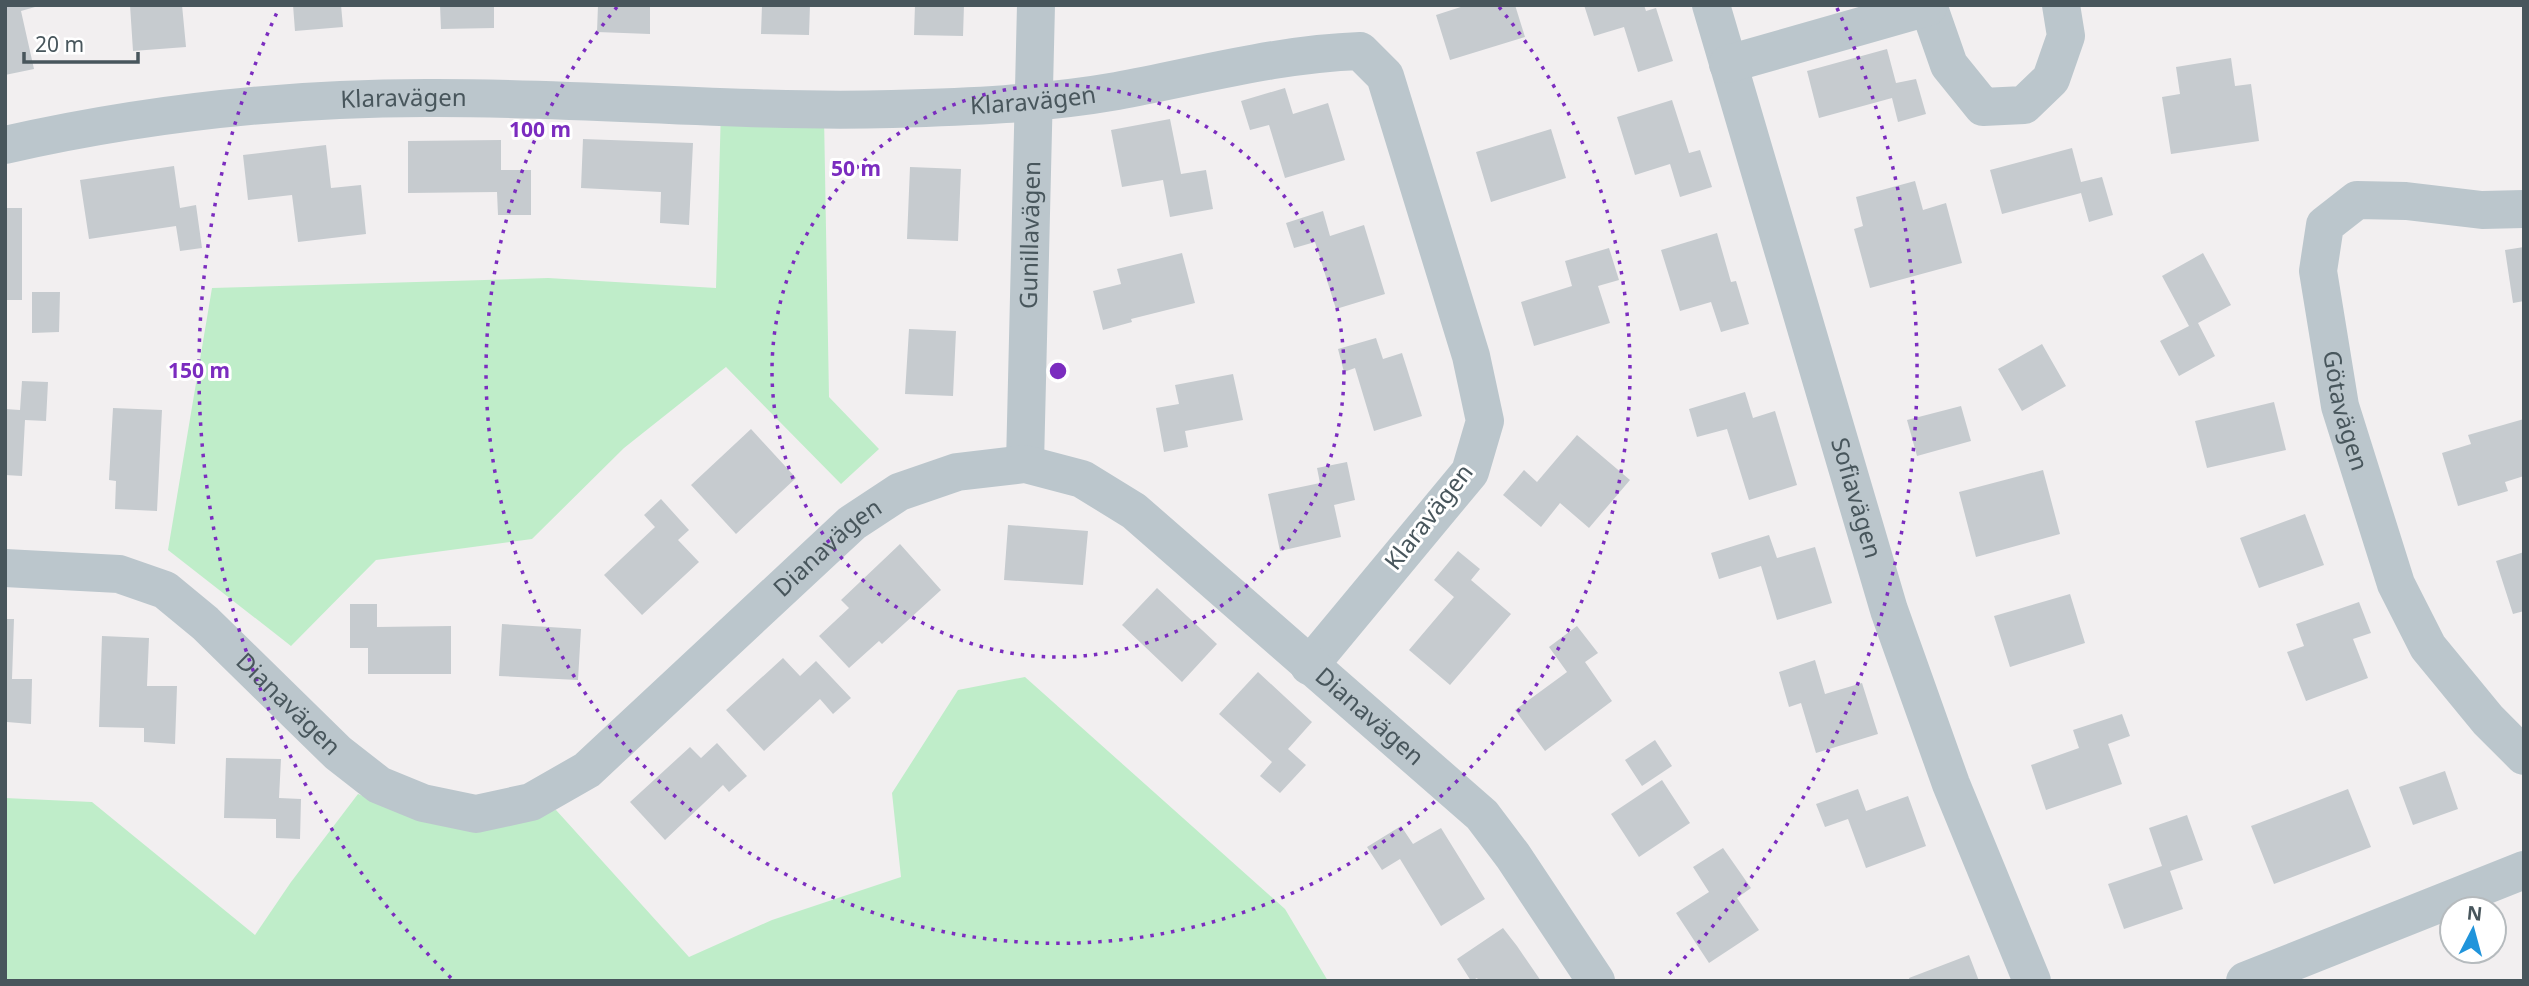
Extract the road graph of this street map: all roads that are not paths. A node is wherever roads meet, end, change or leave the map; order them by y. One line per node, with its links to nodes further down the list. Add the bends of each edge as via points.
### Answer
1 (1036, 5): 6 (street, Gunillavägen)
2 (1711, 5): 5 (street, Sofiavägen)
3 (2061, 5): 4 (street, via 2066,36 2051,79 2024,105 1983,107 1949,65)
4 (1928, 6): 5 (street)
5 (1728, 64): 15 (street, Sofiavägen, via 1889,610 1951,784)
6 (1033, 102): 7 (street, Klaravägen, via 890,109 400,99 269,105 170,116); 9 (street, Gunillavägen); 11 (street, Klaravägen, via 1312,53 1360,51 1385,76 1471,356 1485,421 1470,471)
7 (5, 145)
8 (2524, 209): 12 (street, Götavägen, via 2357,200 2325,225 2318,271 2340,406 2396,584 2428,647)
9 (1025, 464): 10 (street, Dianavägen, via 957,472 899,492 852,523 587,770 531,802 476,814 423,803 379,785 338,753 165,590 119,574); 11 (street, Dianavägen, via 1082,479 1134,511)
10 (5, 568)
11 (1309, 666): 14 (street, Dianavägen, via 1482,814)
12 (2524, 756)
13 (2524, 870): 16 (street)
14 (1596, 981)
15 (2032, 981)
16 (2245, 981)

